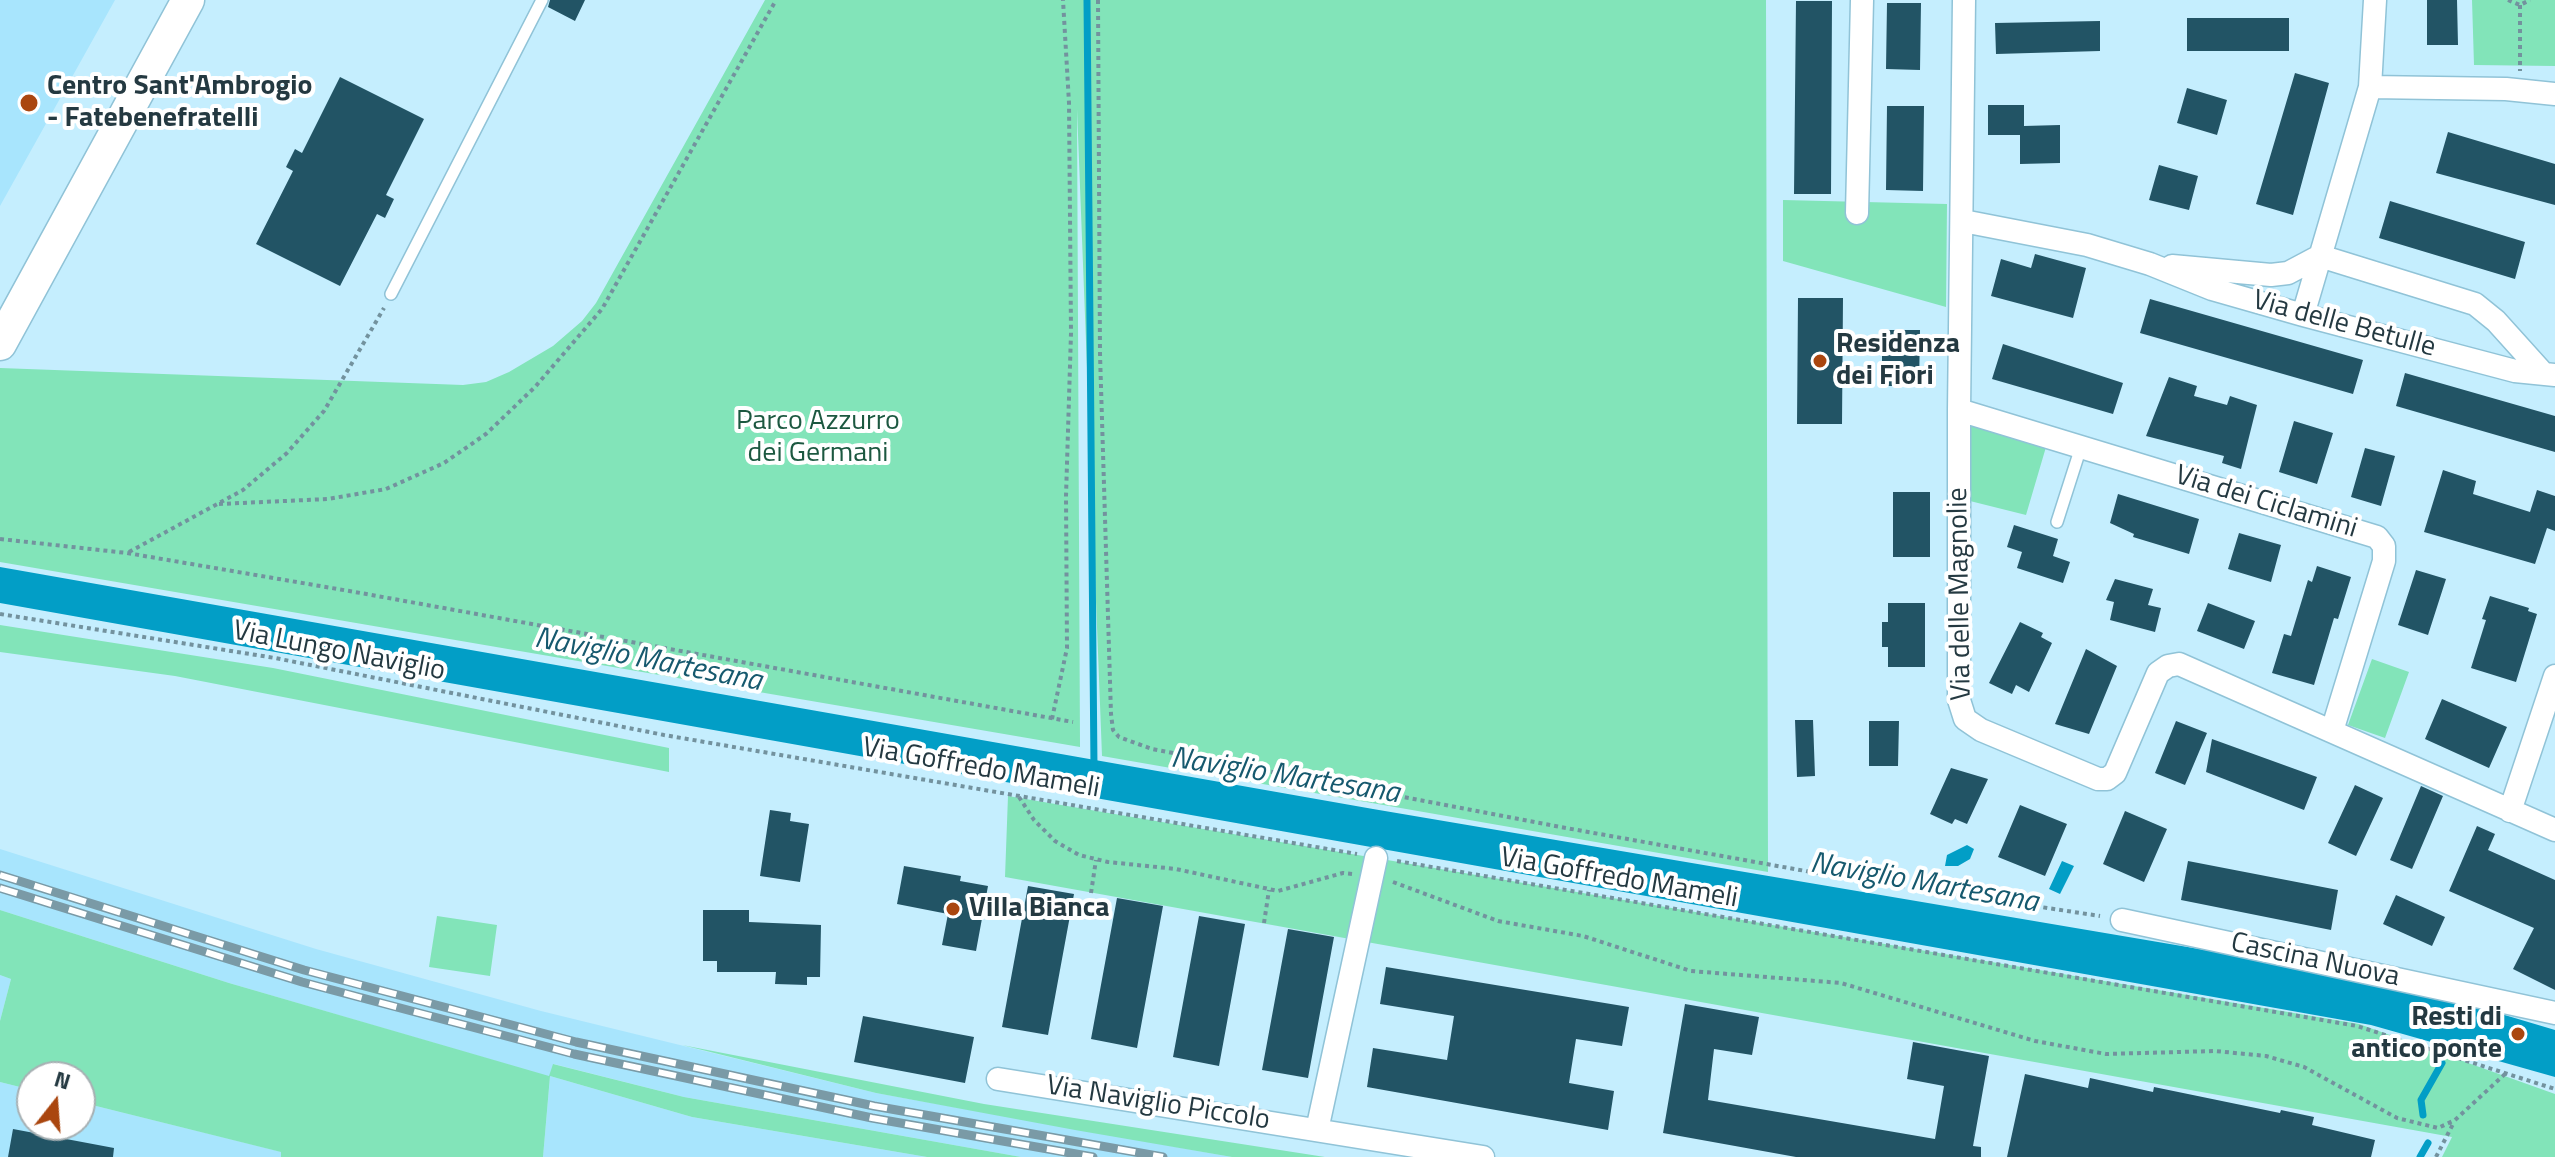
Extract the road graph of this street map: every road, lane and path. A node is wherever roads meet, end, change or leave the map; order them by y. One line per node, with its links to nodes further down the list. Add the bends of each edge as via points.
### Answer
1 (188, 0): 21 (main road)
2 (542, 0): 19 (lane)
3 (776, 0): 25 (path, via 602,309 486,434 444,463 386,489 328,499)
4 (1063, 0): 31 (path, via 1071,333 1067,648)
5 (1098, 0): 42 (path, via 1099,324 1113,730 1119,737 1152,749 1811,872)
6 (1862, 0): 15 (street)
7 (1964, 0): 16 (street, Via delle Magnolie)
8 (2375, 0): 12 (street)
9 (2508, 0): 11 (path)
10 (2530, 0): 11 (path)
11 (2520, 5): 13 (path)
12 (2370, 87): 13 (street); 17 (street)
13 (2521, 90): 14 (street)
14 (2555, 94)
15 (1857, 213)
16 (1963, 221): 18 (street, Via delle Betulle, via 2076,242); 23 (street, Via delle Magnolie)
17 (2320, 256): 18 (street, Via delle Betulle, via 2288,273 2271,275); 20 (street); 22 (street, Via delle Betulle, via 2475,304)
18 (2150, 264): 20 (street, Via delle Betulle, via 2195,284)
19 (391, 294): 25 (path, via 324,411 287,453)
20 (2303, 315): 22 (street, Via delle Betulle, via 2519,373)
21 (0, 344)
22 (2548, 374)
23 (1959, 410): 24 (street, Via dei Ciclamini); 33 (street, Via delle Magnolie, via 1959,700 1970,724 2107,779 2115,773 2158,673 2179,664)
24 (2081, 447): 26 (lane); 33 (street, Via dei Ciclamini, via 2364,532 2381,542 2384,561)
25 (219, 504): 28 (path)
26 (2057, 522)
27 (0, 539): 28 (path)
28 (127, 553): 31 (path)
29 (0, 614): 34 (path, Via Lungo Naviglio, via 275,658)
30 (2555, 676): 36 (street)
31 (1052, 719): 32 (path)
32 (1073, 722)
33 (2332, 731): 36 (street, Via delle Magnolie)
34 (670, 735): 35 (path, Via Goffredo Mameli)
35 (1019, 797): 38 (path, via 1055,841); 39 (path, Via Goffredo Mameli)
36 (2510, 811): 37 (street, Via delle Magnolie)
37 (2555, 830)
38 (1096, 860): 40 (path, via 1176,869); 41 (path)
39 (1374, 867): 40 (path); 45 (path, Via Goffredo Mameli, via 2357,1026); 48 (path, via 1498,921 1583,936 1691,971 1841,983 2035,1041 2106,1054 2215,1051 2266,1056 2304,1067 2397,1118 2438,1128); 49 (street)
40 (1269, 890): 43 (path)
41 (1091, 893)
42 (2122, 920): 44 (street, Cascina Nuova)
43 (1264, 923)
44 (2555, 1013)
45 (2505, 1074): 47 (path, Via Goffredo Mameli); 48 (path)
46 (998, 1079): 49 (street, Via Naviglio Piccolo)
47 (2555, 1089)
48 (2455, 1120): 51 (path)
49 (1317, 1130): 50 (street, Via Naviglio Piccolo)
50 (1483, 1157)
51 (2436, 1157)

